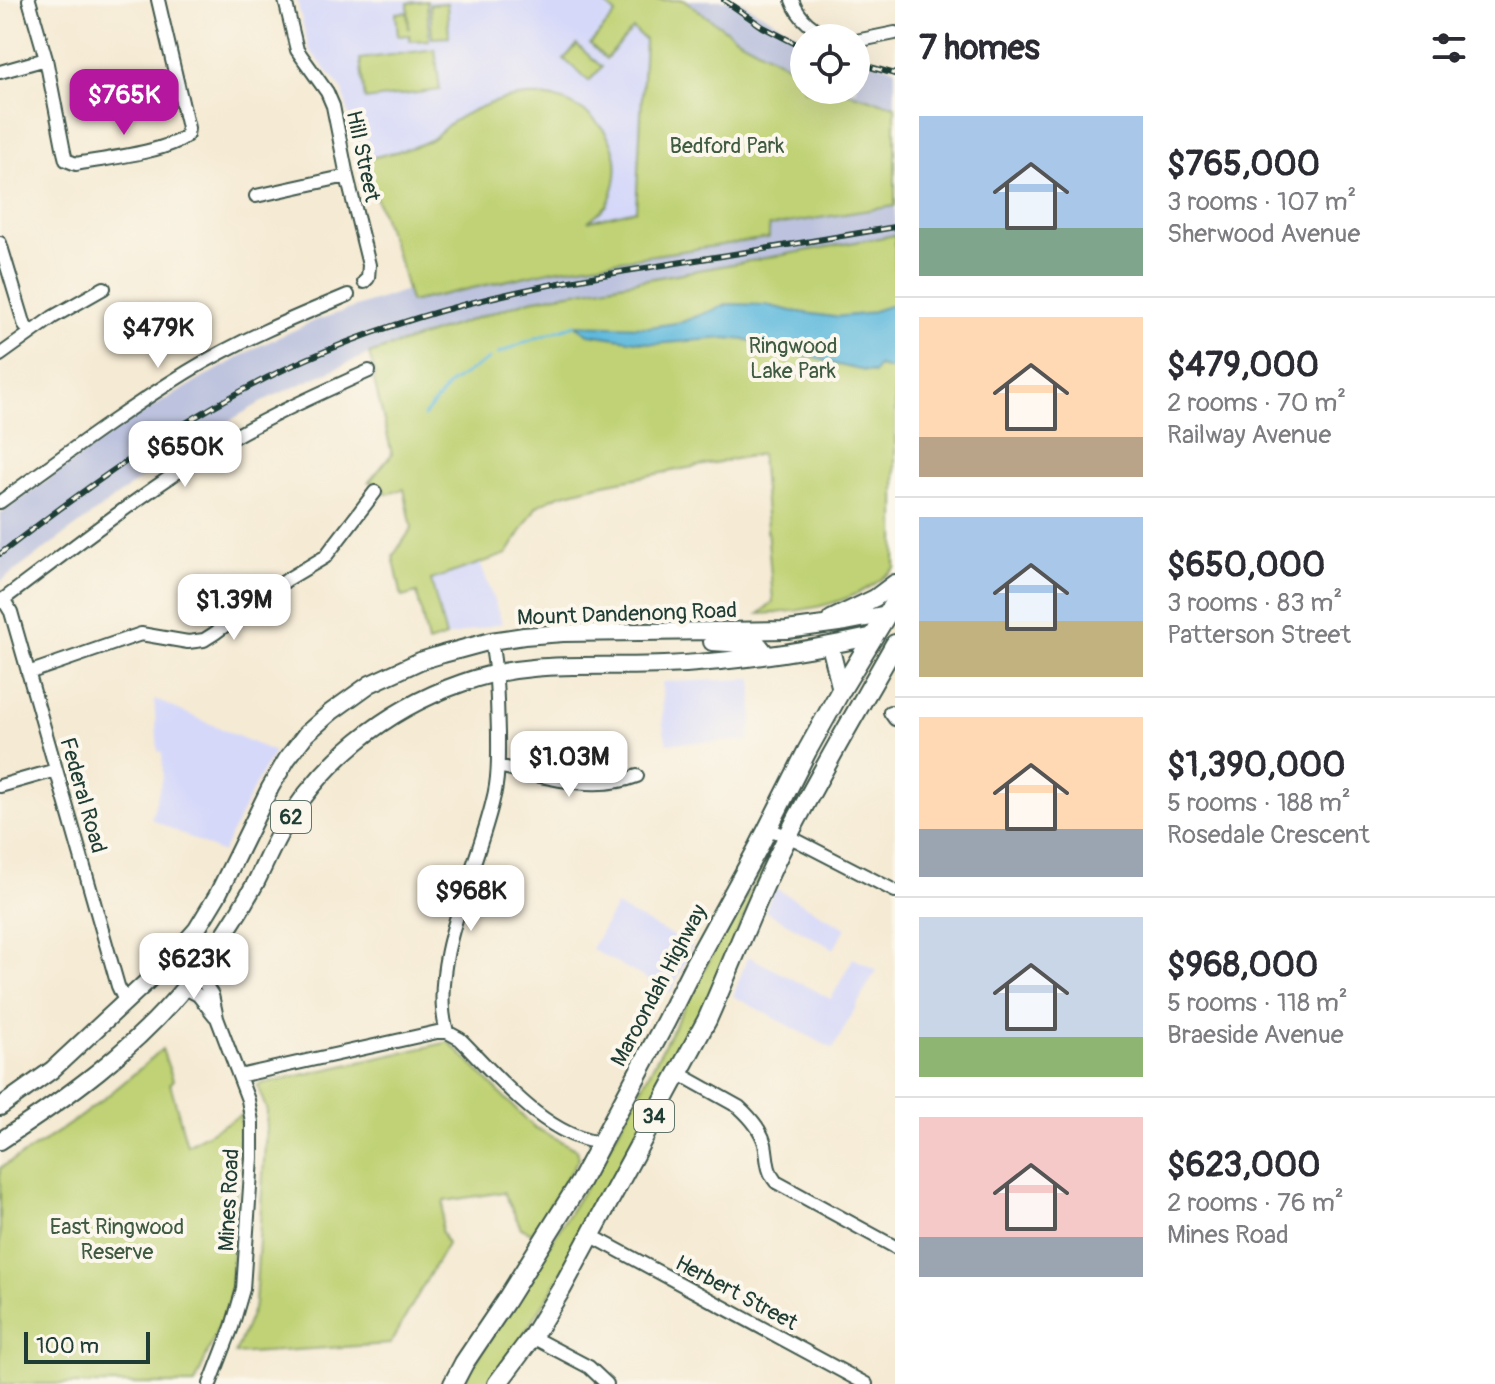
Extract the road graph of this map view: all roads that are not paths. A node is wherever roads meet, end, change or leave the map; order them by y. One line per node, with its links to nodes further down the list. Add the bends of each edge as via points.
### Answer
1 (29, 0): 8 (street)
2 (158, 0): 8 (street, via 188,128 182,139 76,164 66,160)
3 (285, 0): 10 (street, Hill Street, via 297,50 333,106)
4 (792, 0): 5 (street)
5 (807, 24)
6 (895, 33): 7 (street)
7 (870, 38)
8 (46, 59): 9 (street)
9 (0, 72)
10 (347, 176): 11 (street); 13 (street, Hill Street, via 369,265)
11 (256, 196)
12 (0, 243): 16 (street)
13 (364, 282)
14 (104, 288): 16 (street)
15 (348, 295): 20 (street, via 189,371)
16 (31, 332): 17 (street)
17 (0, 355)
18 (369, 371): 22 (street, via 196,459)
19 (375, 492): 34 (street, via 325,557 204,640 141,634)
20 (0, 502)
21 (895, 583): 24 (main road)
22 (1, 600): 34 (street, Federal Road, via 11,612)
23 (892, 609): 24 (main road, Mount Dandenong Road / 62); 26 (highway, Maroondah Highway / 34)
24 (816, 627): 27 (main road, Mount Dandenong Road / 62)
25 (895, 633): 26 (highway, 62)
26 (874, 636): 30 (main road, 62); 37 (highway, Maroondah Highway / 34)
27 (707, 637): 28 (main road, Mount Dandenong Road / 62, via 545,634); 31 (main road, via 759,645); 32 (main road, via 712,652)
28 (491, 641): 35 (street); 45 (main road, Mount Dandenong Road / 62, via 420,661 370,684 306,734 279,770 217,896)
29 (895, 644): 36 (highway, 34)
30 (830, 645): 31 (main road, 62); 37 (main road)
31 (767, 655): 32 (main road, 62)
32 (702, 663): 35 (main road, 62, via 553,666)
33 (895, 666): 36 (highway)
34 (28, 673): 39 (street, Federal Road)
35 (497, 673): 38 (street); 46 (main road, 62, via 401,710 324,772 280,834 237,916)
36 (878, 675): 43 (highway, 34)
37 (841, 690): 42 (highway, Maroondah Highway / 34)
38 (498, 766): 40 (street, via 568,781 617,782); 49 (street, via 494,799 450,940 442,1010)
39 (56, 770): 41 (street); 47 (street, Federal Road)
40 (637, 776)
41 (0, 786)
42 (767, 828): 43 (street); 54 (highway, Maroondah Highway / 34)
43 (788, 836): 44 (street); 50 (highway, 34)
44 (895, 891)
45 (168, 962): 46 (main road); 47 (main road, Mount Dandenong Road / 62)
46 (191, 980): 48 (street, Mines Road); 48 (street, Mines Road, via 212,995); 53 (main road, 62, via 104,1068)
47 (126, 1003): 52 (main road, Mount Dandenong Road / 62, via 52,1070)
48 (217, 1018): 51 (street, Mines Road)
49 (447, 1032): 51 (street); 54 (street, via 541,1116 585,1141)
50 (678, 1073): 55 (highway, 34); 56 (street, via 747,1114 763,1139 768,1170 776,1182)
51 (239, 1076): 58 (street, Mines Road, via 252,1122 244,1271 241,1300)
52 (0, 1107)
53 (0, 1141)
54 (601, 1143): 59 (highway, Maroondah Highway / 34)
55 (590, 1235): 57 (highway, 34); 62 (street, Herbert Street)
56 (895, 1247)
57 (532, 1337): 60 (highway, 34); 61 (street, via 589,1367)
58 (210, 1384)
59 (453, 1384)
60 (497, 1384)
61 (607, 1384)
62 (866, 1384)

